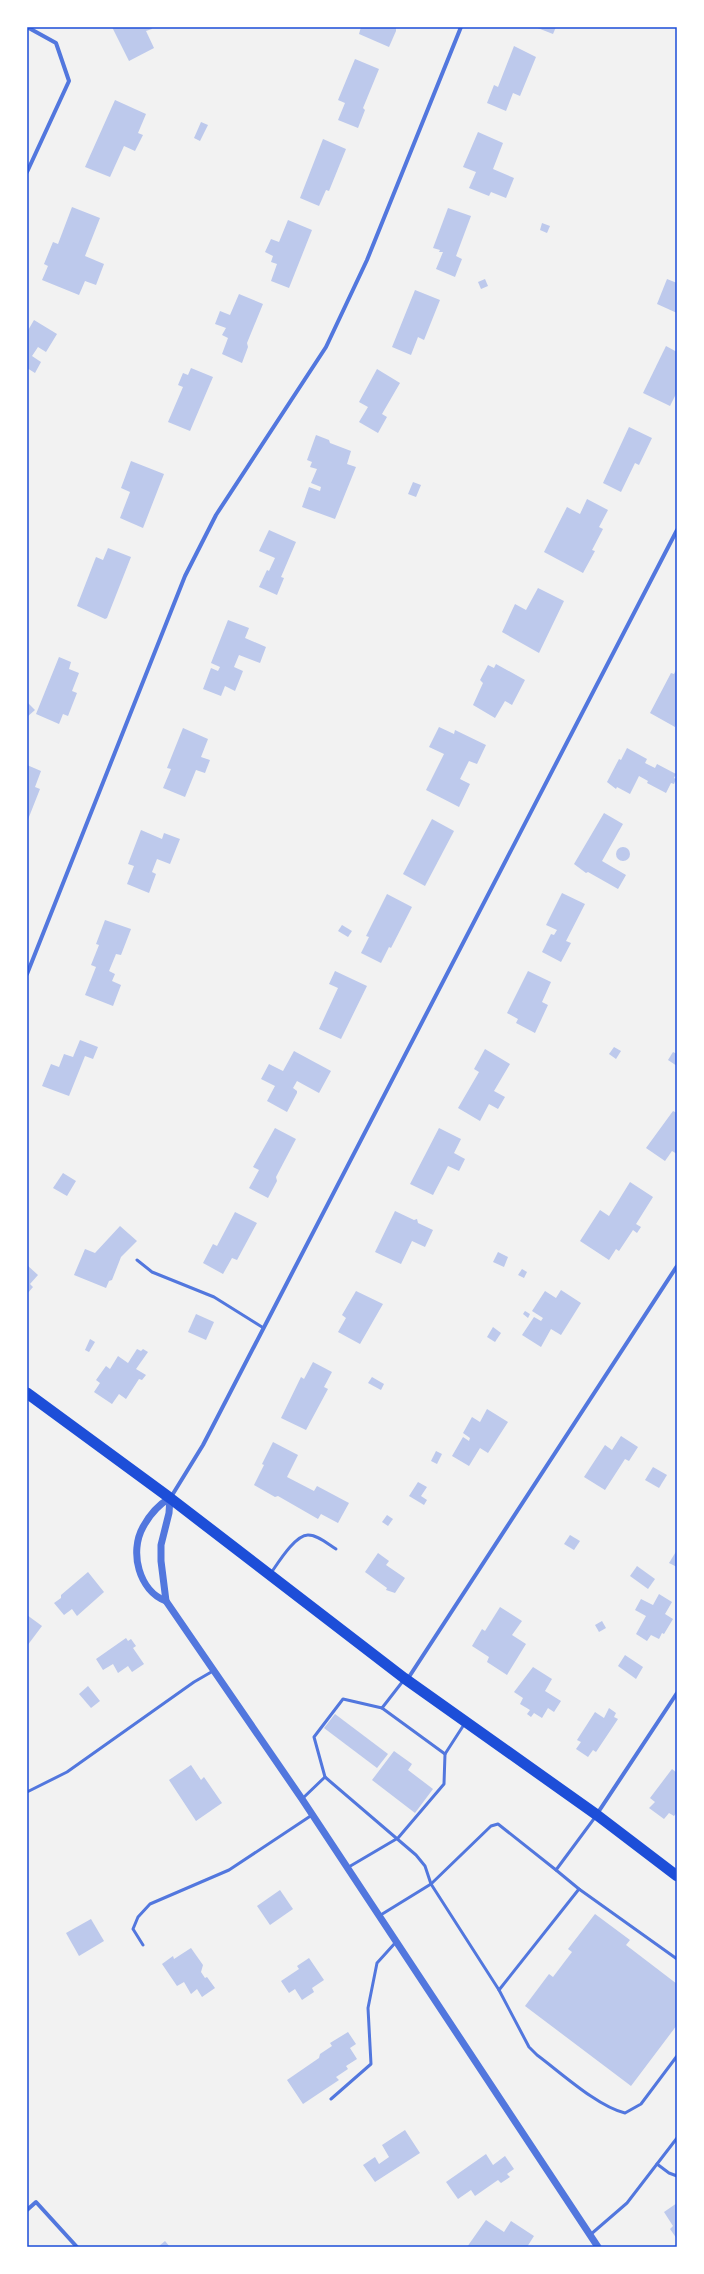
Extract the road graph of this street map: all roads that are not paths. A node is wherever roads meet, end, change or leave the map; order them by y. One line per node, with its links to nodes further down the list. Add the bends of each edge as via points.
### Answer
1 (27, 27): 3 (street, via 56,43 69,81)
2 (461, 27): 5 (street, via 367,260 326,347 216,515 185,576)
3 (27, 172)
4 (677, 530): 8 (street)
5 (27, 974)
6 (137, 1260): 8 (lane, via 152,1272 214,1297)
7 (677, 1266): 15 (street)
8 (262, 1327): 10 (street, via 203,1446)
9 (27, 1393): 10 (highway)
10 (170, 1498): 12 (highway); 13 (street, via 161,1545); 13 (street, via 149,1516 138,1543 140,1575 151,1594)
11 (336, 1549): 12 (lane, via 320,1539 307,1535 297,1538)
12 (270, 1574): 15 (highway)
13 (166, 1601): 14 (street)
14 (213, 1671): 21 (lane, via 67,1772); 22 (street)
15 (406, 1679): 17 (lane); 18 (highway)
16 (677, 1693): 24 (street)
17 (382, 1708): 19 (lane); 20 (lane, via 343,1699 314,1737)
18 (466, 1722): 19 (lane); 24 (highway)
19 (445, 1754): 25 (lane, via 444,1784)
20 (325, 1777): 22 (lane); 25 (lane)
21 (27, 1792)
22 (302, 1799): 23 (street)
23 (312, 1815): 26 (street); 33 (lane, via 229,1870 150,1904 138,1917 133,1929)
24 (597, 1815): 27 (lane); 28 (highway)
25 (398, 1838): 26 (lane); 29 (lane, via 425,1866)
26 (347, 1868): 31 (street)
27 (556, 1870): 29 (lane, via 498,1824 482,1833); 30 (lane)
28 (677, 1876)
29 (431, 1884): 31 (lane); 35 (lane)
30 (579, 1890): 34 (lane); 35 (lane)
31 (379, 1916): 32 (street)
32 (396, 1942): 37 (lane, via 377,1963 368,2008 371,2064); 42 (street)
33 (143, 1945)
34 (677, 1959)
35 (499, 1990): 36 (lane, via 529,2047 615,2111 625,2113 641,2104)
36 (677, 2056)
37 (331, 2099)
38 (677, 2138): 39 (lane)
39 (657, 2164): 40 (lane); 42 (lane, via 627,2203)
40 (677, 2176)
41 (27, 2210): 43 (street, via 36,2202)
42 (590, 2235): 44 (street)
43 (77, 2247)
44 (598, 2247)

